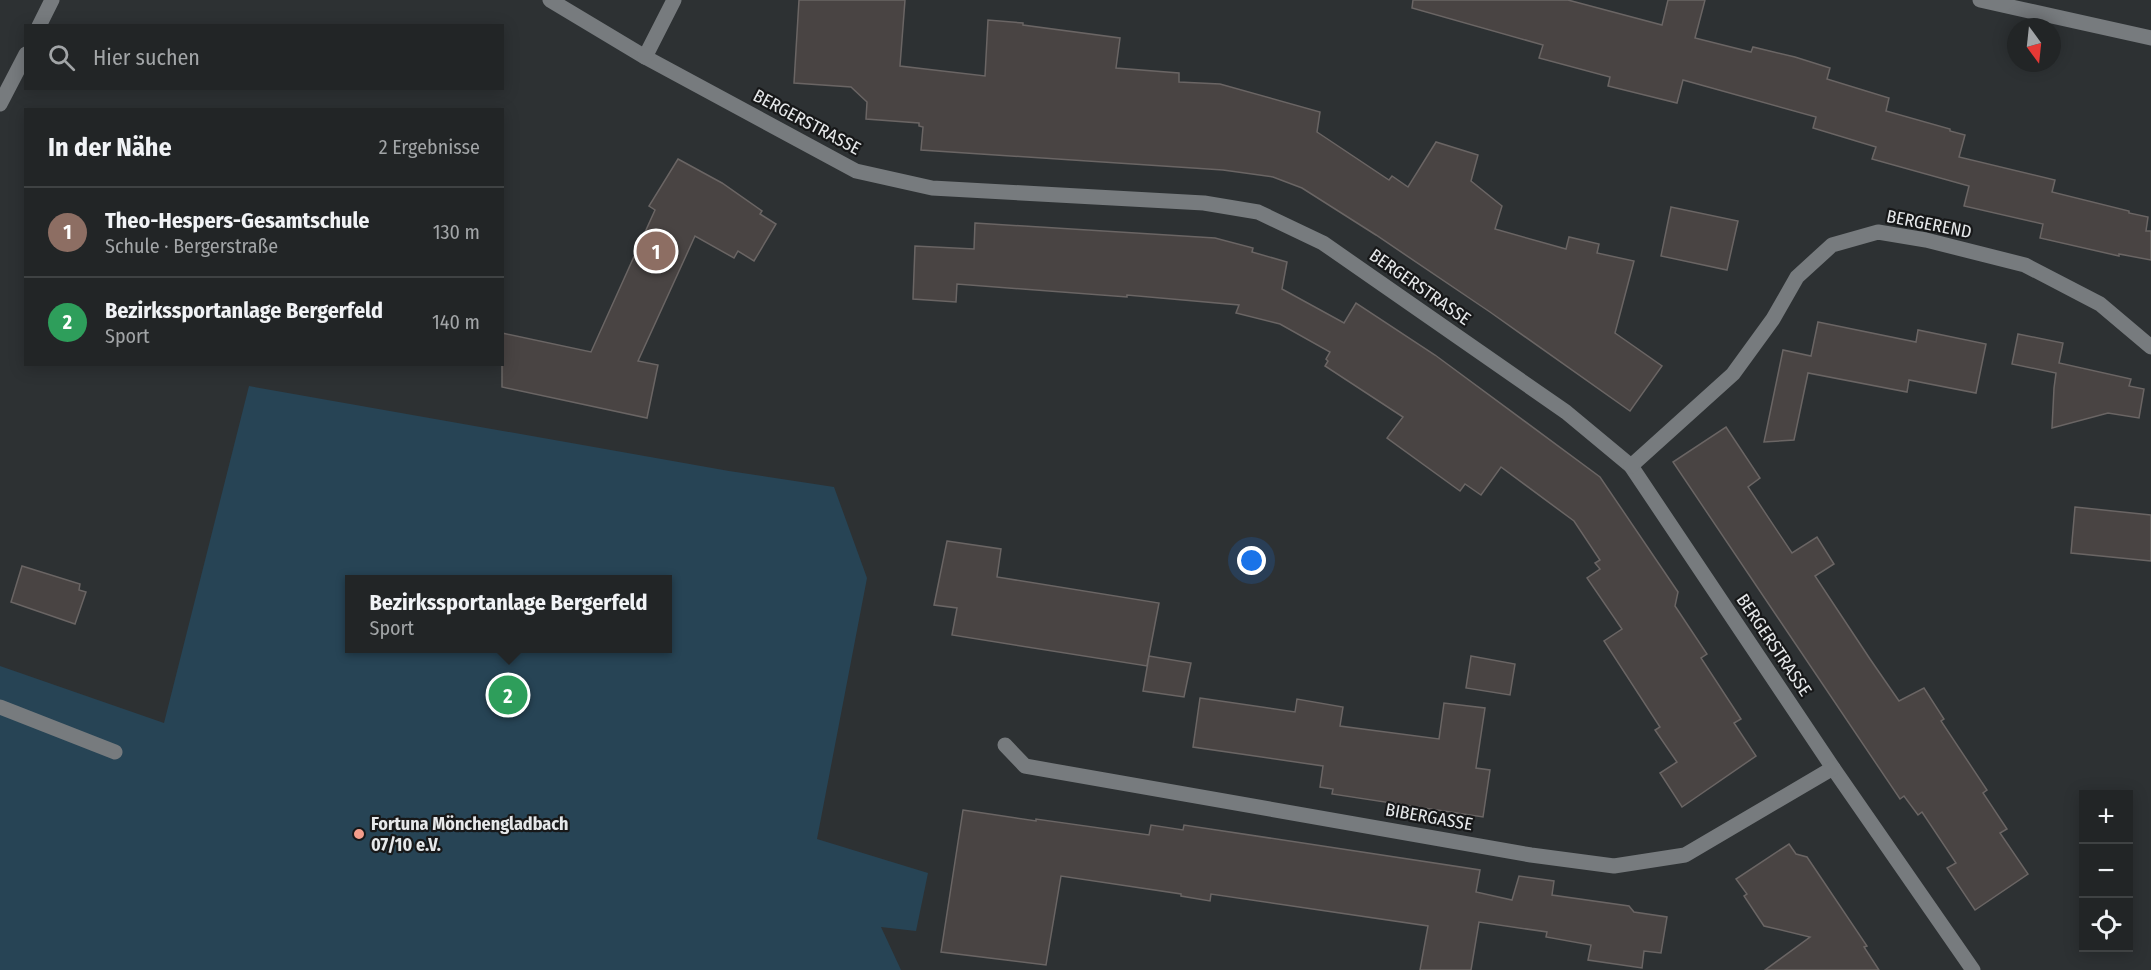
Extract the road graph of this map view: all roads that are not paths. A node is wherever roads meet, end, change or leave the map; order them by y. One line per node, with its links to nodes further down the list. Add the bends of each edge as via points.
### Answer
1 (52, 0): 5 (street)
2 (550, 0): 7 (street, BERGERSTRASSE)
3 (674, 0): 7 (street)
4 (1980, 0): 6 (street)
5 (40, 24)
6 (2151, 38)
7 (645, 57): 11 (street, BERGERSTRASSE, via 856,171 932,188 1204,203 1258,212 1323,243 1566,412)
8 (24, 58): 9 (street)
9 (0, 104)
10 (2151, 346): 11 (street, BERGEREND, via 2100,304 2025,265 1878,232 1832,245 1797,277 1773,319 1733,374)
11 (1631, 466): 15 (street, BERGERSTRASSE)
12 (0, 707): 14 (street)
13 (1005, 746): 15 (street, BIBERGASSE, via 1025,766 1531,855 1614,866 1685,855)
14 (115, 752)
15 (1833, 768): 16 (street, BERGERSTRASSE)
16 (1973, 970)

